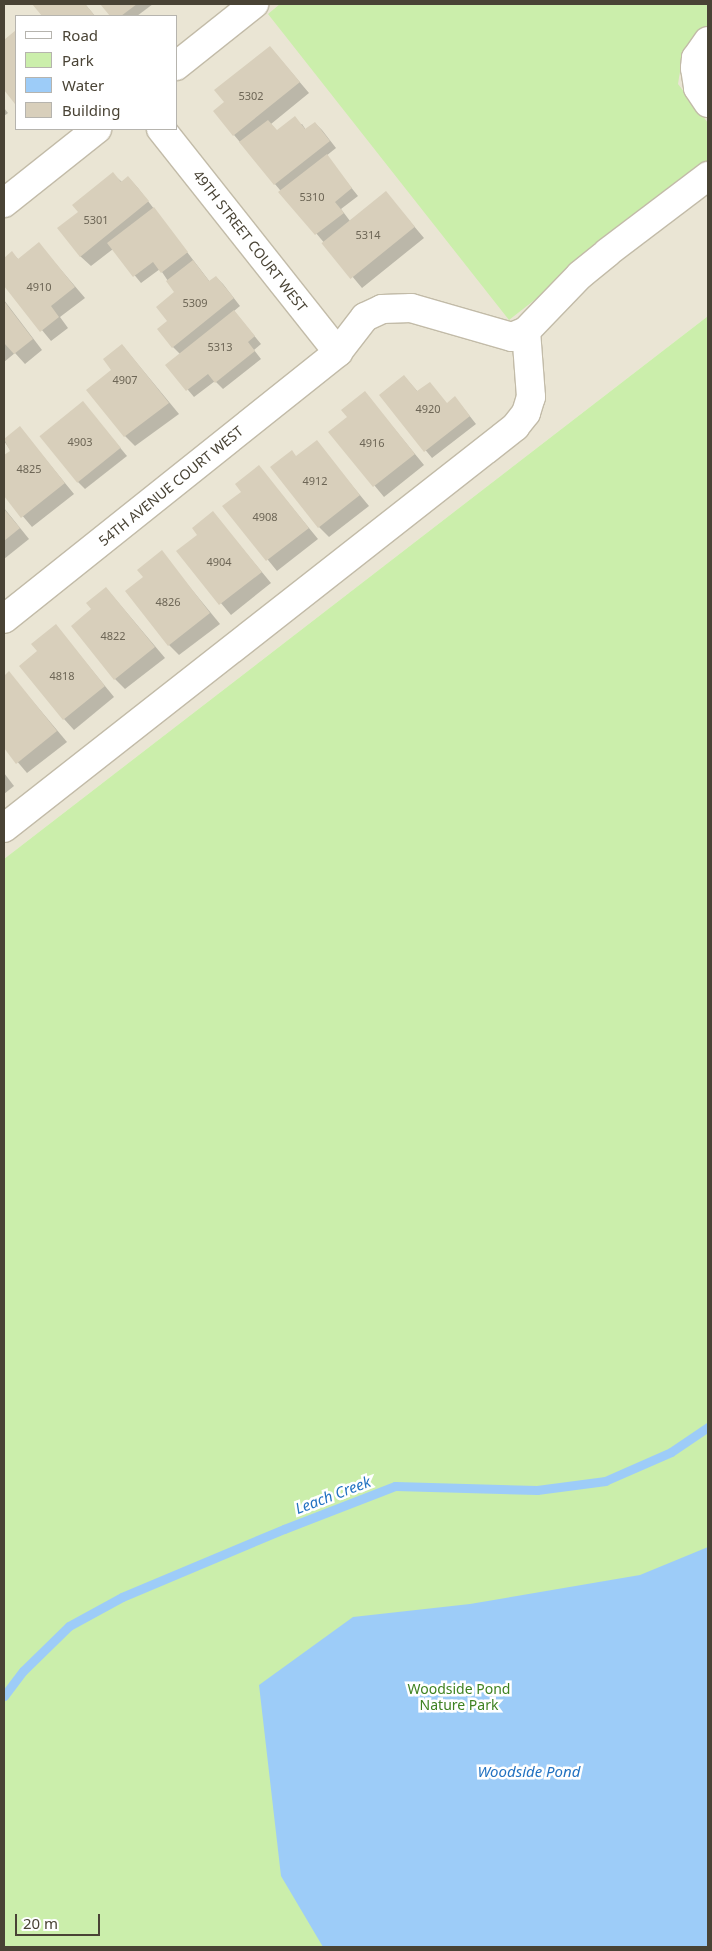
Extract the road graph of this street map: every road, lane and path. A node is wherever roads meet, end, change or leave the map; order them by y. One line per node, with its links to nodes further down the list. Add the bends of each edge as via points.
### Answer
1 (254, 4): 3 (street)
2 (708, 41): 4 (street, via 696,58 694,68 698,88)
3 (178, 64)
4 (708, 103)
5 (96, 130): 8 (street)
6 (162, 130): 10 (street, 49TH STREET COURT WEST)
7 (708, 176): 9 (street, via 580,275)
8 (4, 203)
9 (526, 331): 10 (street, 54TH AVENUE COURT WEST, via 512,337 496,335 411,308 382,309 365,317); 12 (street, via 531,397 526,413 515,427)
10 (338, 352): 11 (street, 54TH AVENUE COURT WEST)
11 (4, 619)
12 (4, 828)

